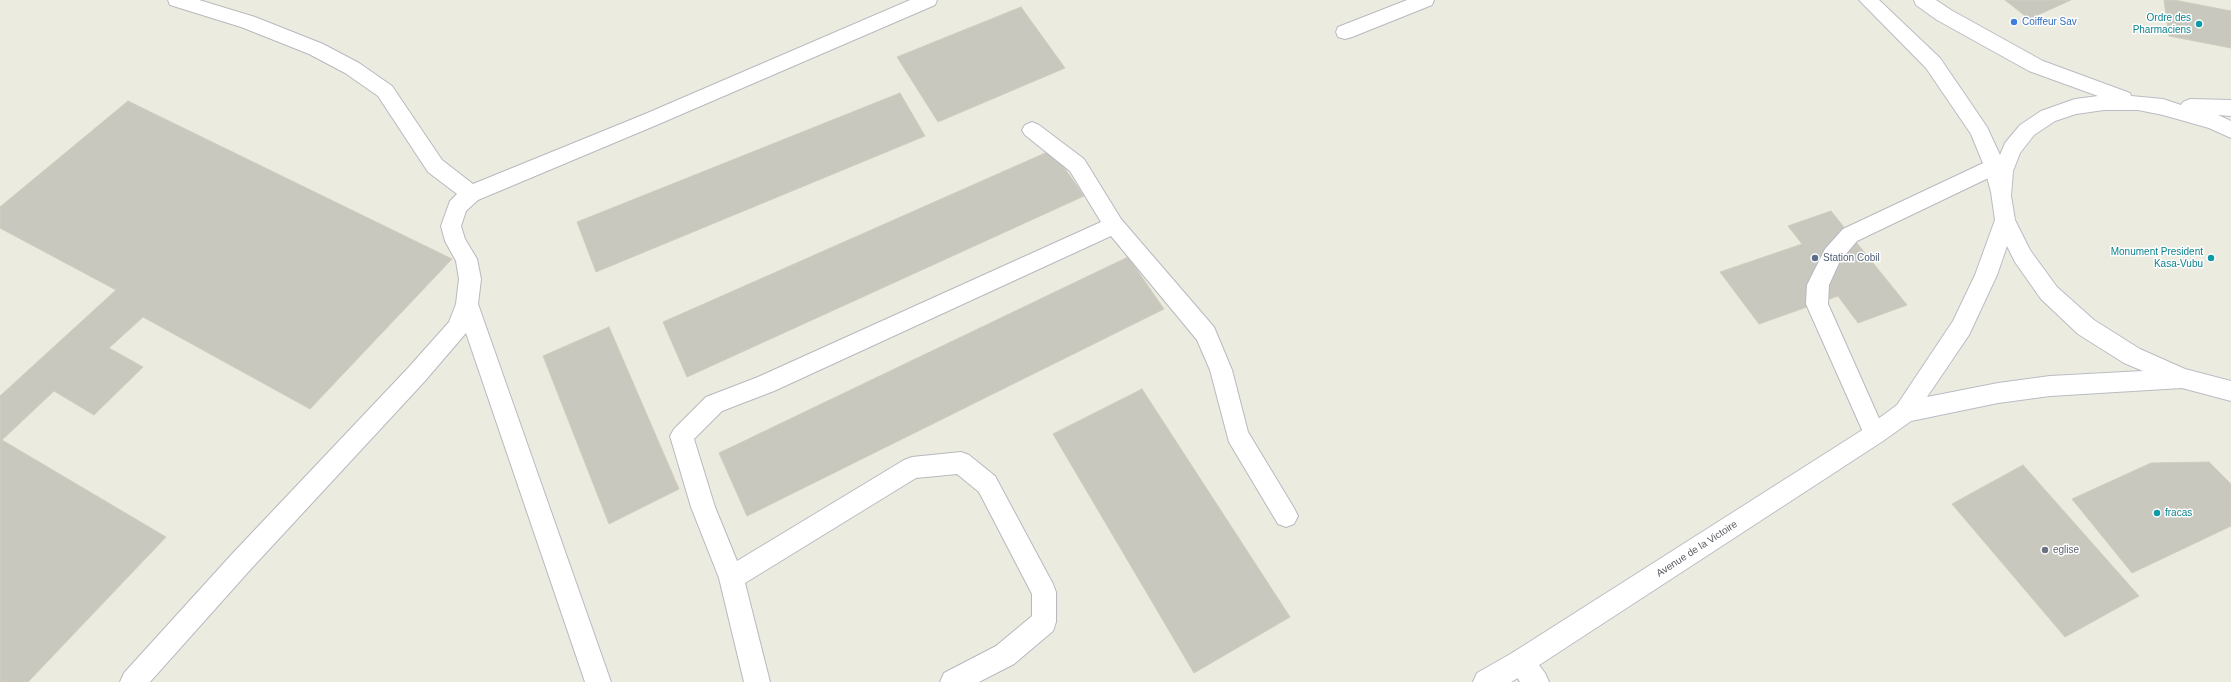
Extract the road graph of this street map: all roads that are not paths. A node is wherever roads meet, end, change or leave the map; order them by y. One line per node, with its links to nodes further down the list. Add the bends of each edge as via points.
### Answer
1 (177, 0): 13 (main road, via 248,22 316,49 352,68 385,91 435,166)
2 (928, 0): 13 (main road)
3 (1425, 0): 6 (main road)
4 (1868, 0): 12 (main road, via 1934,63 1980,132)
5 (1923, 0): 7 (main road, via 1944,15 2036,66)
6 (1345, 32)
7 (2138, 103): 8 (main road); 14 (main road, via 2104,102 2075,107 2048,116 2027,130 2012,149 2003,171)
8 (2162, 107): 9 (main road); 11 (main road, via 2215,122)
9 (2231, 108)
10 (1032, 130): 16 (main road, via 1077,165)
11 (2231, 130)
12 (1994, 166): 14 (main road); 21 (main road, via 1850,235 1832,255 1818,285 1817,304)
13 (471, 194): 17 (main road, via 457,207 451,226 455,241 466,259 470,279)
14 (2001, 196): 15 (main road)
15 (2005, 220): 18 (main road, via 2022,256 2035,275 2049,293 2086,327 2132,356); 20 (main road, via 1986,275 1961,328)
16 (1114, 225): 22 (main road, via 1206,334 1221,370 1236,435); 23 (main road, via 766,384 714,404 682,436 703,507)
17 (468, 304): 25 (main road, via 458,327 416,376 246,556); 26 (main road)
18 (2182, 378): 19 (main road); 20 (main road, via 2050,386 1998,393)
19 (2230, 391)
20 (1905, 412): 21 (main road, Avenue de la Victoire)
21 (1875, 434): 24 (main road, Avenue de la Victoire)
22 (1286, 516)
23 (731, 578): 27 (main road); 28 (main road, via 912,468 961,463 987,484 1044,592 1044,622 1005,655)
24 (1521, 662): 29 (main road, Avenue de la Victoire); 30 (main road)
25 (133, 682)
26 (598, 682)
27 (757, 682)
28 (953, 682)
29 (1486, 682)
30 (1536, 682)

